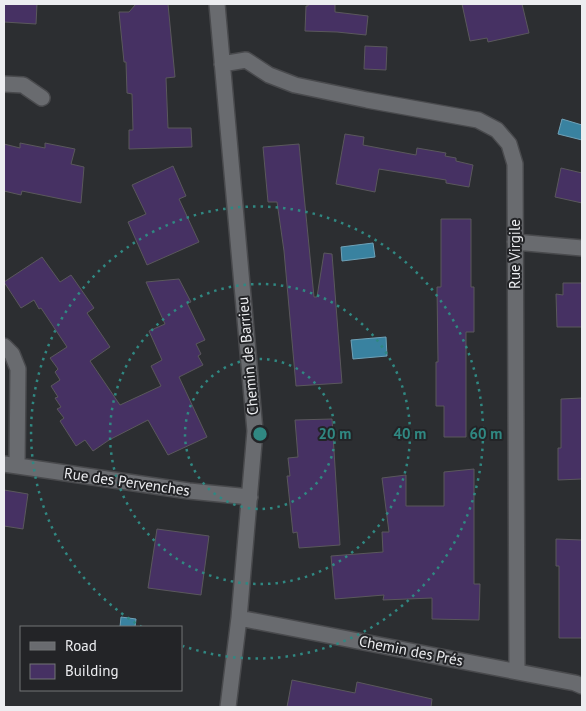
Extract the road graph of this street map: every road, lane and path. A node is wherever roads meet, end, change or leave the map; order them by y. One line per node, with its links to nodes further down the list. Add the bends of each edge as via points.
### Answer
1 (217, 4): 2 (street, Chemin de Barrieu)
2 (222, 64): 5 (street, Rue Virgile, via 246,60 269,75 295,85 478,120 497,130 509,144 515,164); 9 (street, Chemin de Barrieu, via 255,431)
3 (4, 84): 4 (street, via 23,85)
4 (42, 98)
5 (515, 242): 6 (street); 11 (street, Rue Virgile)
6 (582, 248)
7 (4, 346): 8 (street, via 12,354 18,369)
8 (10, 464): 9 (street, Rue des Pervenches)
9 (250, 497): 10 (street, Chemin de Barrieu)
10 (238, 618): 11 (street, Chemin des Prés); 13 (street, Chemin de Barrieu)
11 (517, 671): 12 (street, Chemin des Prés)
12 (582, 686)
13 (228, 707)

